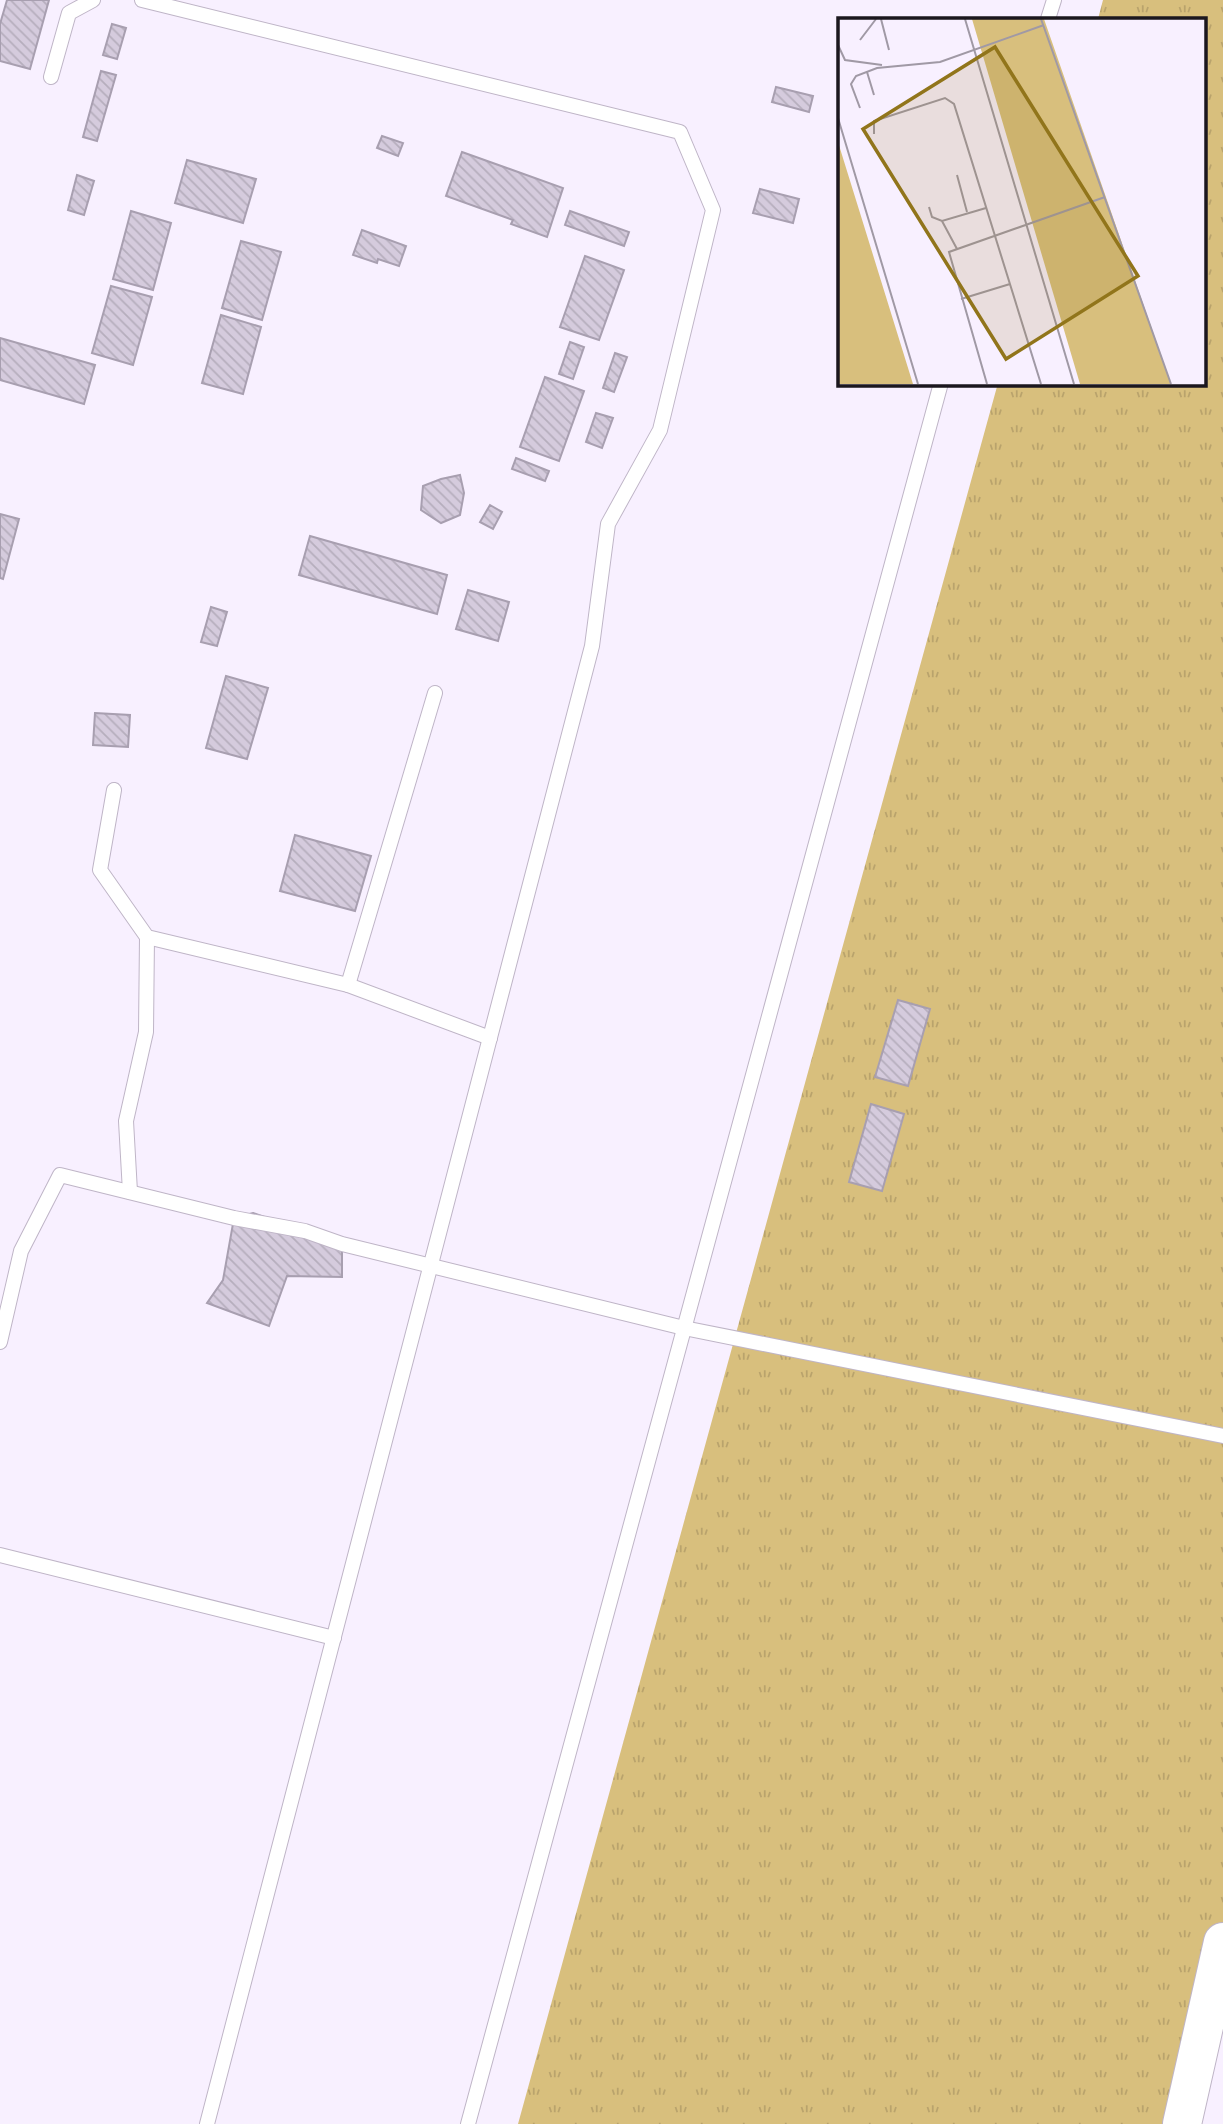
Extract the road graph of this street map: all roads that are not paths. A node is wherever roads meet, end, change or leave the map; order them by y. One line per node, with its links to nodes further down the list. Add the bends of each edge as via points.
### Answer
1 (93, 0): 5 (lane, via 69,13)
2 (142, 0): 11 (lane, via 680,132 713,210 660,430 608,524 592,646)
3 (1054, 0): 4 (lane)
4 (1048, 18)
5 (51, 78)
6 (940, 385): 14 (lane)
7 (435, 693): 10 (lane)
8 (114, 790): 9 (lane, via 100,870)
9 (147, 937): 10 (lane); 12 (lane, via 146,1032 127,1121)
10 (348, 985): 11 (lane)
11 (490, 1038): 13 (lane)
12 (130, 1192): 13 (lane, via 305,1231); 15 (lane, via 60,1175 21,1251)
13 (431, 1266): 14 (lane); 18 (lane)
14 (684, 1328): 16 (lane); 21 (lane)
15 (0, 1342)
16 (1223, 1436)
17 (0, 1555): 18 (lane)
18 (334, 1638): 20 (lane)
19 (1223, 1942): 22 (main road)
20 (207, 2124)
21 (468, 2124)
22 (1182, 2124)

